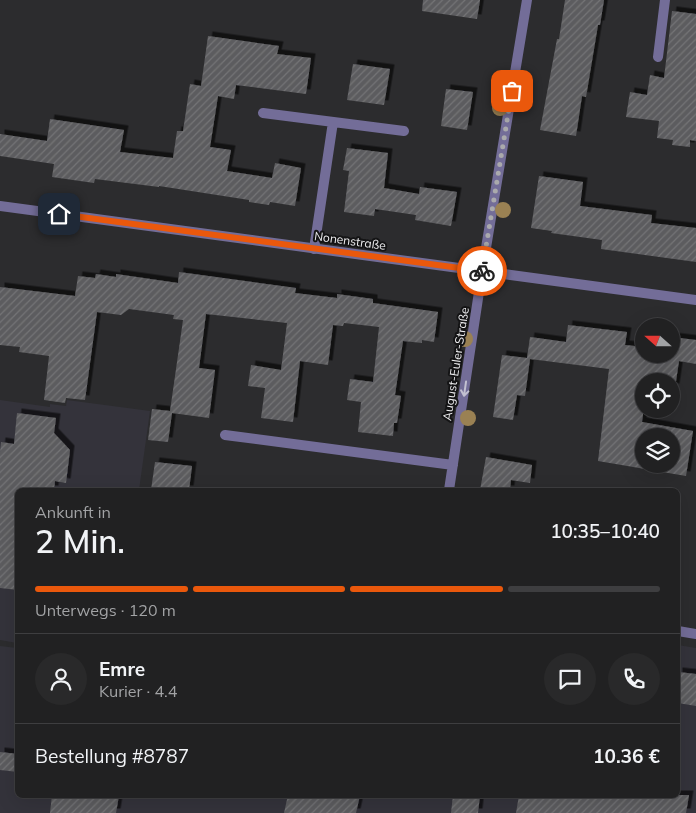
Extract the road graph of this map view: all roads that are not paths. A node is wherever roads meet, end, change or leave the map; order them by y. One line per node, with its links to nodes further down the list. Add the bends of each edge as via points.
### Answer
1 (527, 0): 9 (street, August-Euler-Straße)
2 (665, 0): 3 (street)
3 (658, 57)
4 (263, 113): 5 (street)
5 (333, 122): 6 (street); 8 (street)
6 (404, 131)
7 (0, 206): 8 (street, Nonenstraße)
8 (314, 249): 9 (street, Nonenstraße)
9 (482, 272): 10 (street, Nonenstraße); 12 (street, August-Euler-Straße, one-way to 12)
10 (696, 300)
11 (226, 435): 12 (street)
12 (453, 465): 13 (street, August-Euler-Straße)
13 (449, 488)
14 (680, 631): 15 (street)
15 (696, 634)

